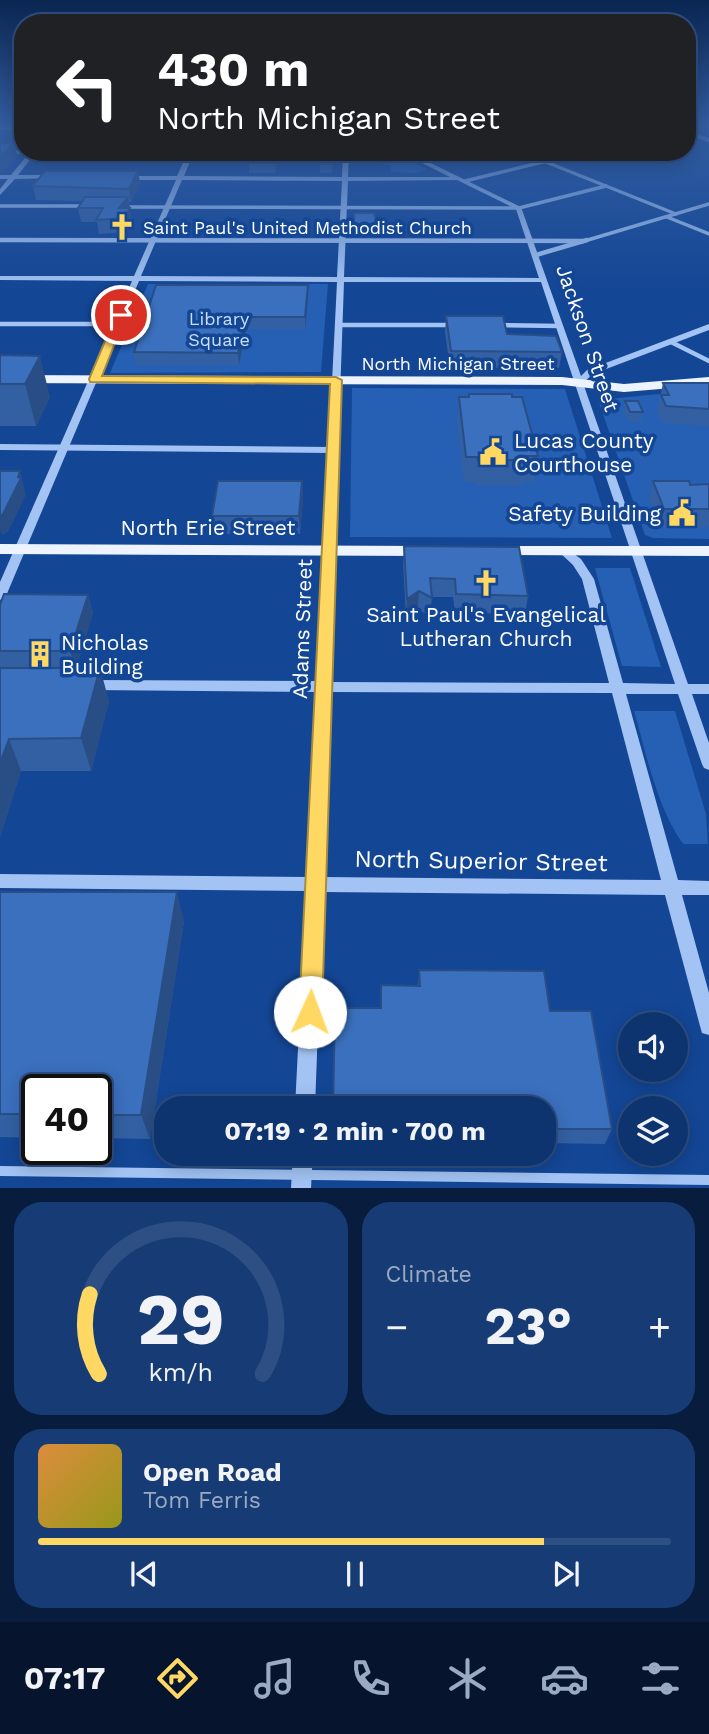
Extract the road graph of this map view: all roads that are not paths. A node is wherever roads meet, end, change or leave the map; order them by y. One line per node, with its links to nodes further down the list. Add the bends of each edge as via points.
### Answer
1 (179, 180): 10 (street)
2 (345, 180): 11 (street, Adams Street)
3 (463, 180): 12 (street)
4 (592, 180): 5 (street)
5 (606, 186): 12 (street); 13 (street)
6 (709, 204): 13 (street)
7 (0, 206): 8 (street)
8 (94, 206)
9 (120, 206): 10 (street)
10 (167, 207): 11 (street); 17 (street)
11 (343, 207): 12 (street); 18 (street, Adams Street)
12 (519, 208): 19 (street, Jackson Street)
13 (676, 214): 14 (street)
14 (666, 217): 15 (street); 20 (street)
15 (709, 234)
16 (0, 240): 17 (street)
17 (153, 240): 18 (street); 23 (street)
18 (342, 241): 19 (street); 24 (street, Adams Street)
19 (531, 241): 20 (street); 21 (street, Jackson Street)
20 (583, 241): 21 (street)
21 (536, 255): 25 (street, Jackson Street)
22 (0, 278): 23 (street)
23 (137, 279): 24 (street); 27 (street)
24 (341, 279): 25 (street); 28 (street, Adams Street)
25 (544, 280): 31 (street, Jackson Street)
26 (0, 324): 27 (street)
27 (117, 324): 36 (street)
28 (339, 325): 29 (street); 37 (street, Adams Street)
29 (467, 325)
30 (493, 325): 31 (street)
31 (559, 326): 39 (street, Jackson Street)
32 (709, 327): 33 (street)
33 (671, 342): 34 (street); 39 (street, via 590,372)
34 (709, 361)
35 (0, 379): 36 (main road, North Michigan Street)
36 (94, 379): 37 (main road, North Michigan Street); 41 (street)
37 (336, 380): 39 (main road, North Michigan Street); 42 (street, Adams Street)
38 (709, 381): 39 (main road, North Michigan Street, via 624,388)
39 (579, 382): 49 (street, Jackson Street)
40 (0, 447): 41 (street)
41 (66, 447): 42 (street); 44 (street)
42 (333, 450): 45 (street, Adams Street)
43 (0, 549): 44 (main road, North Erie Street)
44 (20, 549): 45 (main road, North Erie Street); 51 (street)
45 (329, 551): 46 (main road, North Erie Street); 53 (street, Adams Street)
46 (441, 551)
47 (482, 551): 48 (main road)
48 (564, 551): 49 (main road); 54 (street, via 588,579)
49 (637, 551): 50 (main road); 56 (street, Jackson Street)
50 (709, 551)
51 (0, 596)
52 (69, 685): 53 (street)
53 (324, 687): 54 (street); 59 (street, Adams Street)
54 (618, 689): 56 (street); 60 (street)
55 (709, 689): 56 (street)
56 (684, 690): 57 (street, Jackson Street)
57 (709, 764)
58 (0, 881): 59 (street, North Superior Street)
59 (316, 884): 60 (street, North Superior Street); 63 (street, Adams Street)
60 (672, 887): 61 (street, North Superior Street); 62 (street)
61 (709, 888)
62 (709, 1026)
63 (306, 1096)
64 (0, 1171): 65 (street)
65 (301, 1172): 66 (street)
66 (709, 1180)

